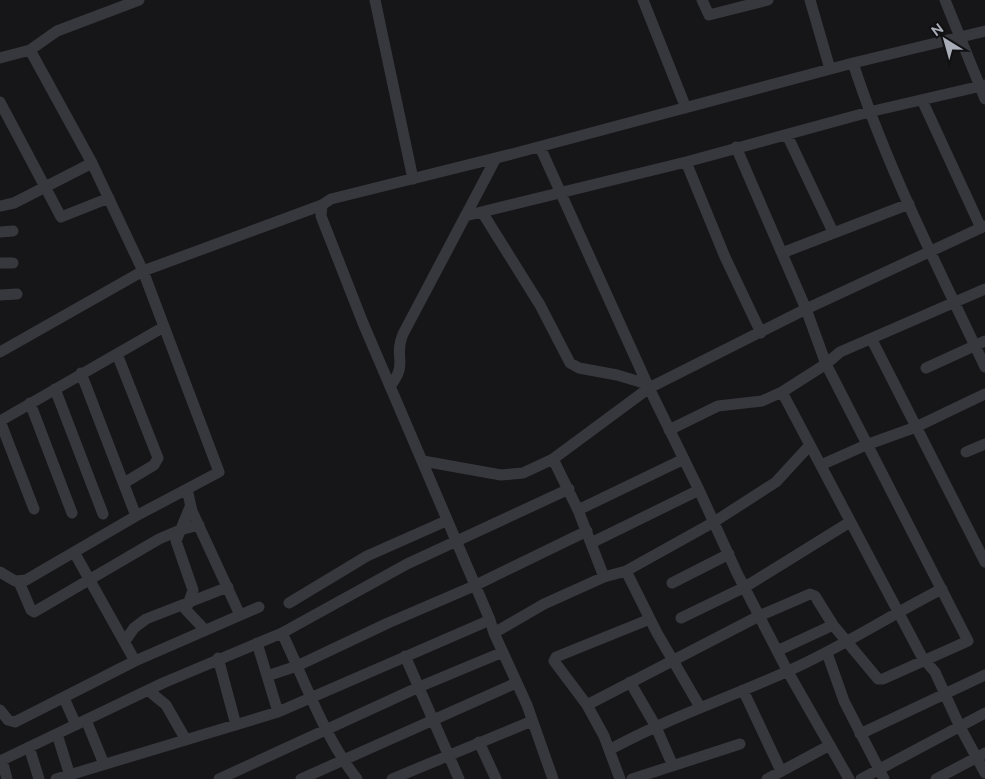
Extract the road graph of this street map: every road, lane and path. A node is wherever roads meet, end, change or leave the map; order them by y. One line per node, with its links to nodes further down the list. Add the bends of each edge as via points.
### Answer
1 (139, 0): 10 (street, via 57,31)
2 (375, 0): 26 (street)
3 (643, 0): 18 (street)
4 (702, 0): 5 (street, via 709,15)
5 (768, 0)
6 (810, 0): 13 (street)
7 (945, 0): 9 (street)
8 (985, 31): 9 (street)
9 (959, 38): 12 (street); 14 (street)
10 (30, 50): 11 (street); 25 (street)
11 (0, 58)
12 (853, 63): 13 (street); 19 (street)
13 (830, 69): 18 (street)
14 (982, 86): 15 (street); 16 (street)
15 (985, 99)
16 (922, 100): 19 (street); 35 (street)
17 (0, 102): 27 (street)
18 (686, 108): 21 (street)
19 (868, 112): 20 (street); 30 (street)
20 (787, 135): 22 (street); 38 (street)
21 (540, 147): 23 (street); 28 (street)
22 (736, 147): 24 (street); 39 (street)
23 (496, 158): 26 (street); 34 (street)
24 (686, 162): 28 (street); 50 (street, via 716,239)
25 (92, 163): 27 (street); 29 (street)
26 (413, 178): 31 (street, via 331,199)
27 (45, 186): 29 (street, via 62,218); 32 (street, via 14,203)
28 (561, 192): 33 (street); 60 (street)
29 (109, 198): 43 (street)
30 (909, 204): 38 (street); 40 (street)
31 (322, 205): 43 (street); 59 (street, via 321,216)
32 (0, 206)
33 (482, 212): 34 (street); 60 (street, via 540,305 570,363)
34 (465, 216): 59 (street, via 403,334 399,350 400,371)
35 (983, 227): 40 (street)
36 (13, 231): 37 (street)
37 (0, 232)
38 (833, 232): 39 (street)
39 (782, 253): 48 (street)
40 (931, 253): 47 (street); 48 (street)
41 (0, 262): 42 (street)
42 (13, 263)
43 (142, 271): 49 (street); 53 (street)
44 (985, 289): 47 (street)
45 (17, 294): 46 (street)
46 (0, 295)
47 (953, 303): 51 (street); 52 (street)
48 (806, 309): 50 (street); 55 (street)
49 (162, 328): 54 (street); 77 (street, via 219,470 216,475)
50 (761, 334): 60 (street)
51 (872, 340): 55 (street, via 840,352); 66 (street)
52 (980, 343): 56 (street); 57 (street)
53 (0, 352)
54 (117, 354): 58 (street); 76 (street, via 158,458 154,465)
55 (826, 364): 62 (street); 70 (street)
56 (985, 367)
57 (926, 368)
58 (81, 373): 61 (street); 76 (street)
59 (390, 386): 74 (street)
60 (648, 386): 67 (street); 72 (street)
61 (55, 389): 64 (street); 84 (street)
62 (782, 392): 67 (street, via 757,403 718,406); 69 (street)
63 (985, 394): 66 (street)
64 (30, 403): 65 (street); 83 (street)
65 (0, 421): 81 (street)
66 (916, 427): 70 (street); 94 (street)
67 (669, 430): 73 (street)
68 (985, 444): 71 (street)
69 (810, 445): 75 (street); 87 (street, via 776,482)
70 (866, 445): 75 (street); 107 (street)
71 (966, 452)
72 (553, 459): 74 (street, via 513,475); 78 (street)
73 (684, 459): 79 (street); 82 (street)
74 (422, 461): 86 (street)
75 (821, 465): 88 (street)
76 (124, 483): 85 (street)
77 (187, 489): 80 (street); 85 (street)
78 (568, 489): 82 (street); 92 (street)
79 (699, 490): 87 (street); 93 (street)
80 (190, 507): 89 (street); 90 (street)
81 (34, 509)
82 (578, 510): 91 (street)
83 (72, 513)
84 (103, 514)
85 (136, 516): 95 (street)
86 (446, 522): 92 (street); 109 (street, via 368,556)
87 (714, 522): 96 (street); 98 (street)
88 (850, 522): 106 (street); 111 (street)
89 (199, 525): 90 (street); 105 (street)
90 (180, 530): 101 (street); 108 (street, via 176,542 194,590)
91 (587, 531): 93 (street); 104 (street)
92 (454, 541): 104 (street); 119 (street)
93 (591, 542): 100 (street)
94 (982, 550): 97 (street)
95 (74, 552): 101 (street); 102 (street, via 30,579)
96 (729, 554): 103 (street); 106 (street)
97 (985, 562)
98 (626, 571): 100 (street); 115 (street)
99 (0, 572): 102 (street)
100 (604, 577): 120 (street, via 544,604)
101 (89, 578): 102 (street, via 33,612); 121 (street)
102 (19, 582)
103 (672, 583)
104 (474, 586): 116 (street); 132 (street)
105 (228, 587): 108 (street); 112 (street)
106 (745, 587): 113 (street); 114 (street)
107 (942, 589): 111 (street); 130 (street, via 968,642)
108 (189, 603): 118 (street, via 187,611); 121 (street, via 141,622)
109 (288, 604)
110 (259, 607): 112 (street)
111 (898, 610): 122 (street); 130 (street)
112 (240, 615): 118 (street)
113 (759, 616): 117 (street, via 812,594); 124 (street); 129 (street)
114 (681, 618)
115 (650, 619): 129 (street); 144 (street, via 554,658)
116 (490, 620): 120 (street); 127 (street)
117 (833, 625): 122 (street); 124 (street)
118 (205, 630): 131 (street)
119 (282, 633): 123 (street); 132 (street)
120 (494, 633): 125 (street)
121 (125, 641): 131 (street)
122 (847, 642): 126 (street); 130 (street, via 880,680)
123 (257, 643): 128 (street); 135 (street)
124 (777, 650): 133 (street)
125 (503, 652): 137 (street); 138 (street)
126 (826, 653): 133 (street); 157 (street)
127 (406, 656): 138 (street); 142 (street)
128 (218, 658): 140 (street); 152 (street)
129 (673, 660): 136 (street); 145 (street)
130 (924, 660): 141 (street, via 935,672)
131 (135, 661): 143 (street)
132 (298, 666): 135 (street); 142 (street)
133 (788, 672): 139 (street); 161 (street)
134 (985, 675): 141 (street)
135 (267, 676): 147 (street)
136 (630, 682): 144 (street); 153 (street)
137 (516, 683): 149 (street); 150 (street)
138 (419, 687): 149 (street); 155 (street)
139 (743, 690): 145 (street); 170 (street)
140 (149, 691): 151 (street); 158 (street, via 166,705)
141 (944, 695): 154 (street); 157 (street)
142 (312, 697): 147 (street); 155 (street)
143 (64, 698): 146 (street, via 15,722 8,720); 151 (street)
144 (587, 705): 163 (street)
145 (700, 707): 153 (street)
146 (0, 710)
147 (278, 712): 152 (street)
148 (985, 713): 154 (street)
149 (434, 720): 164 (street); 167 (street)
150 (532, 721): 159 (street); 185 (street)
151 (81, 722): 156 (street); 168 (street)
152 (236, 725): 158 (street)
153 (655, 725): 163 (street); 169 (street)
154 (959, 725): 165 (street); 173 (street)
155 (326, 730): 167 (street); 179 (street)
156 (57, 734): 162 (street); 174 (street)
157 (860, 734): 173 (street)
158 (186, 740): 168 (street)
159 (479, 742): 164 (street); 184 (street)
160 (740, 744): 169 (street)
161 (830, 745): 170 (street); 175 (street)
162 (29, 747): 166 (street); 177 (street)
163 (611, 749): 186 (street)
164 (449, 755): 182 (street); 183 (street)
165 (981, 755): 171 (street); 190 (street)
166 (1, 760): 176 (street)
167 (342, 760): 180 (street); 181 (street)
168 (104, 764): 172 (street)
169 (673, 766): 187 (street)
170 (781, 771): 188 (street)
171 (985, 773)
172 (94, 774): 174 (street)
173 (882, 774): 189 (street)
174 (70, 777): 178 (street)
175 (846, 778)
176 (7, 779)
177 (38, 779)
178 (56, 779)
179 (219, 779)
180 (301, 779)
181 (357, 779)
182 (392, 779)
183 (459, 779)
184 (496, 779)
185 (553, 779)
186 (620, 779)
187 (632, 779)
188 (767, 779)
189 (861, 779)
190 (936, 779)

